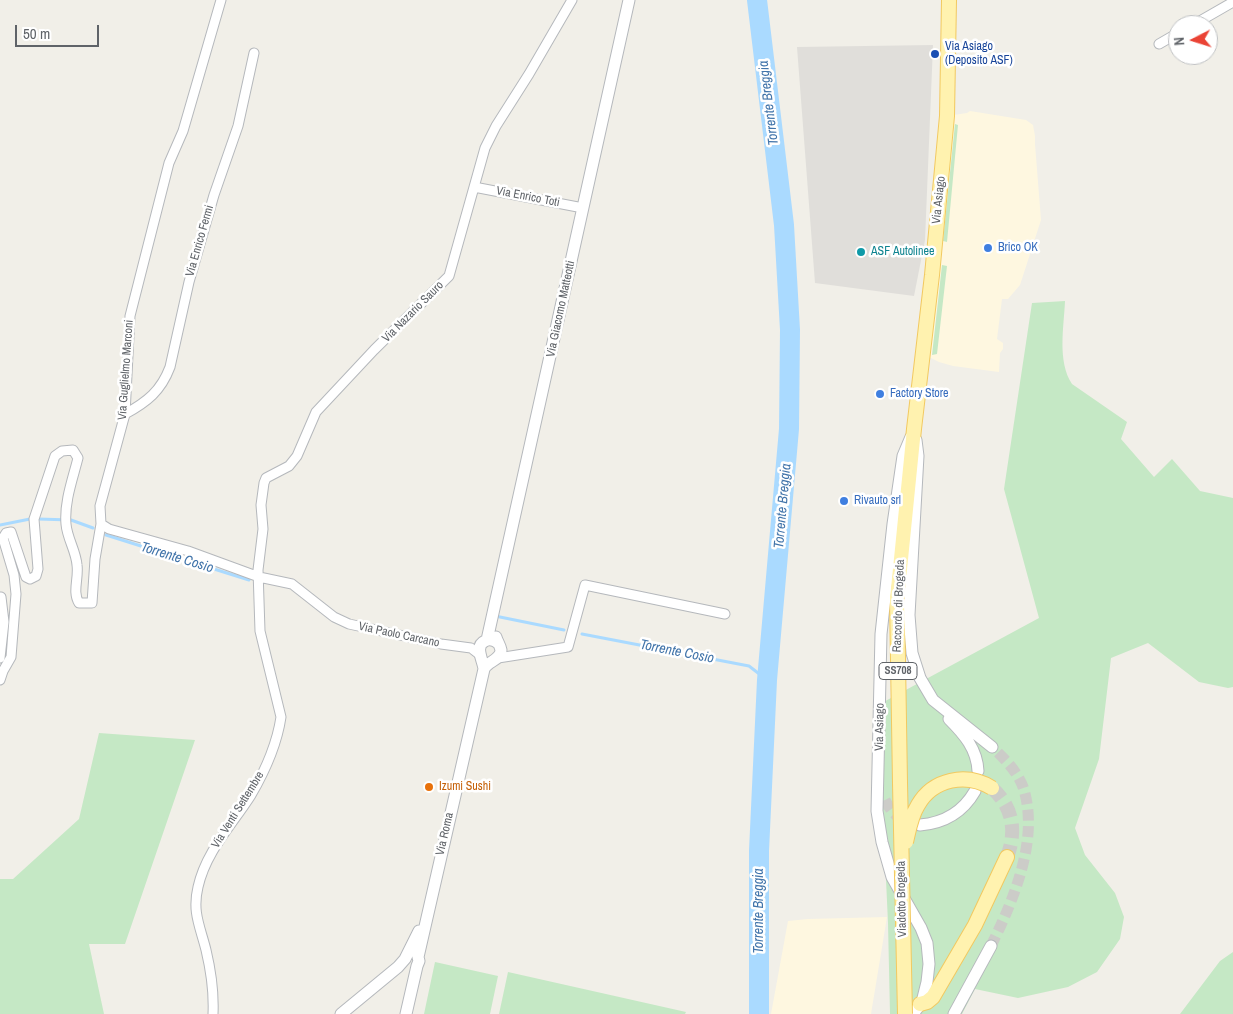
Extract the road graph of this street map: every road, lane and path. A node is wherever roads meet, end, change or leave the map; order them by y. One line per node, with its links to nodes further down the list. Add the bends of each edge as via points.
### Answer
1 (221, 0): 12 (street, Via Guglielmo Marconi, via 183,131 169,163 130,316)
2 (572, 0): 10 (street, Via Nazario Sauro, via 496,126 485,148)
3 (630, 0): 11 (street, Via Giacomo Matteotti)
4 (949, 0): 13 (main road, Via Asiago, via 947,116)
5 (1233, 2): 6 (street)
6 (1210, 15)
7 (1168, 39): 8 (street)
8 (1159, 44)
9 (254, 53): 12 (street, Via Enrico Fermi, via 238,126 188,282 170,367 156,392)
10 (474, 187): 11 (street, Via Enrico Toti); 15 (street, Via Nazario Sauro, via 449,276 316,412 297,456 289,466 266,478 261,505 263,529)
11 (582, 208): 18 (street, Via Giacomo Matteotti)
12 (125, 414): 14 (street, Via Guglielmo Marconi, via 100,506)
13 (914, 429): 24 (street, Via Asiago / SS708, via 918,456 910,638 916,667); 27 (street, Via Asiago / SS708, via 903,456 892,524 881,634); 28 (main road, Raccordo di Brogeda / SS708, via 898,599)
14 (101, 524): 15 (street); 22 (street, Via Guglielmo Marconi, via 92,603 79,603 75,598 77,565 66,520 78,458 74,450 62,451 55,456 34,519 36,576 26,577 10,532 3,538 16,594 11,657)
15 (259, 577): 19 (street, Via Paolo Carcano, via 296,586 349,624); 38 (street, Via Venti Settembre, via 260,631 281,717 269,759 250,795 213,848 198,886 194,908 212,981)
16 (0, 597): 20 (street, via 4,622)
17 (726, 614): 21 (street, via 585,585 568,647)
18 (490, 641): 19 (street, via 473,641); 21 (street, via 480,647); 21 (street, via 501,651)
19 (463, 648): 21 (street, Via Paolo Carcano, via 470,648)
20 (0, 658)
21 (487, 660): 36 (street, Via Roma, via 428,912)
22 (1, 669): 23 (street)
23 (0, 680)
24 (933, 700): 25 (street, Via Asiago / SS708); 26 (street, SS708, via 972,746)
25 (992, 747)
26 (978, 771)
27 (879, 778): 31 (street, SS708); 37 (street, Via Asiago / SS708, via 879,827 886,861 927,943 927,982)
28 (900, 783): 34 (main road, Viadotto Brogeda / SS708, bridge)
29 (992, 788): 34 (main road, SS708, bridge, via 974,780 958,779 941,783 928,792 912,816)
30 (975, 790): 32 (street, via 965,806 954,814 932,824)
31 (885, 800)
32 (920, 825)
33 (1007, 857): 37 (main road, SS708, via 975,925 933,997)
34 (902, 860): 41 (main road, Viadotto Brogeda / SS708, bridge)
35 (991, 946): 42 (street)
36 (411, 961): 39 (street, Via Roma, via 392,972); 40 (street, via 413,983)
37 (916, 1009)
38 (214, 1014)
39 (341, 1014)
40 (406, 1014)
41 (905, 1014)
42 (954, 1014)

